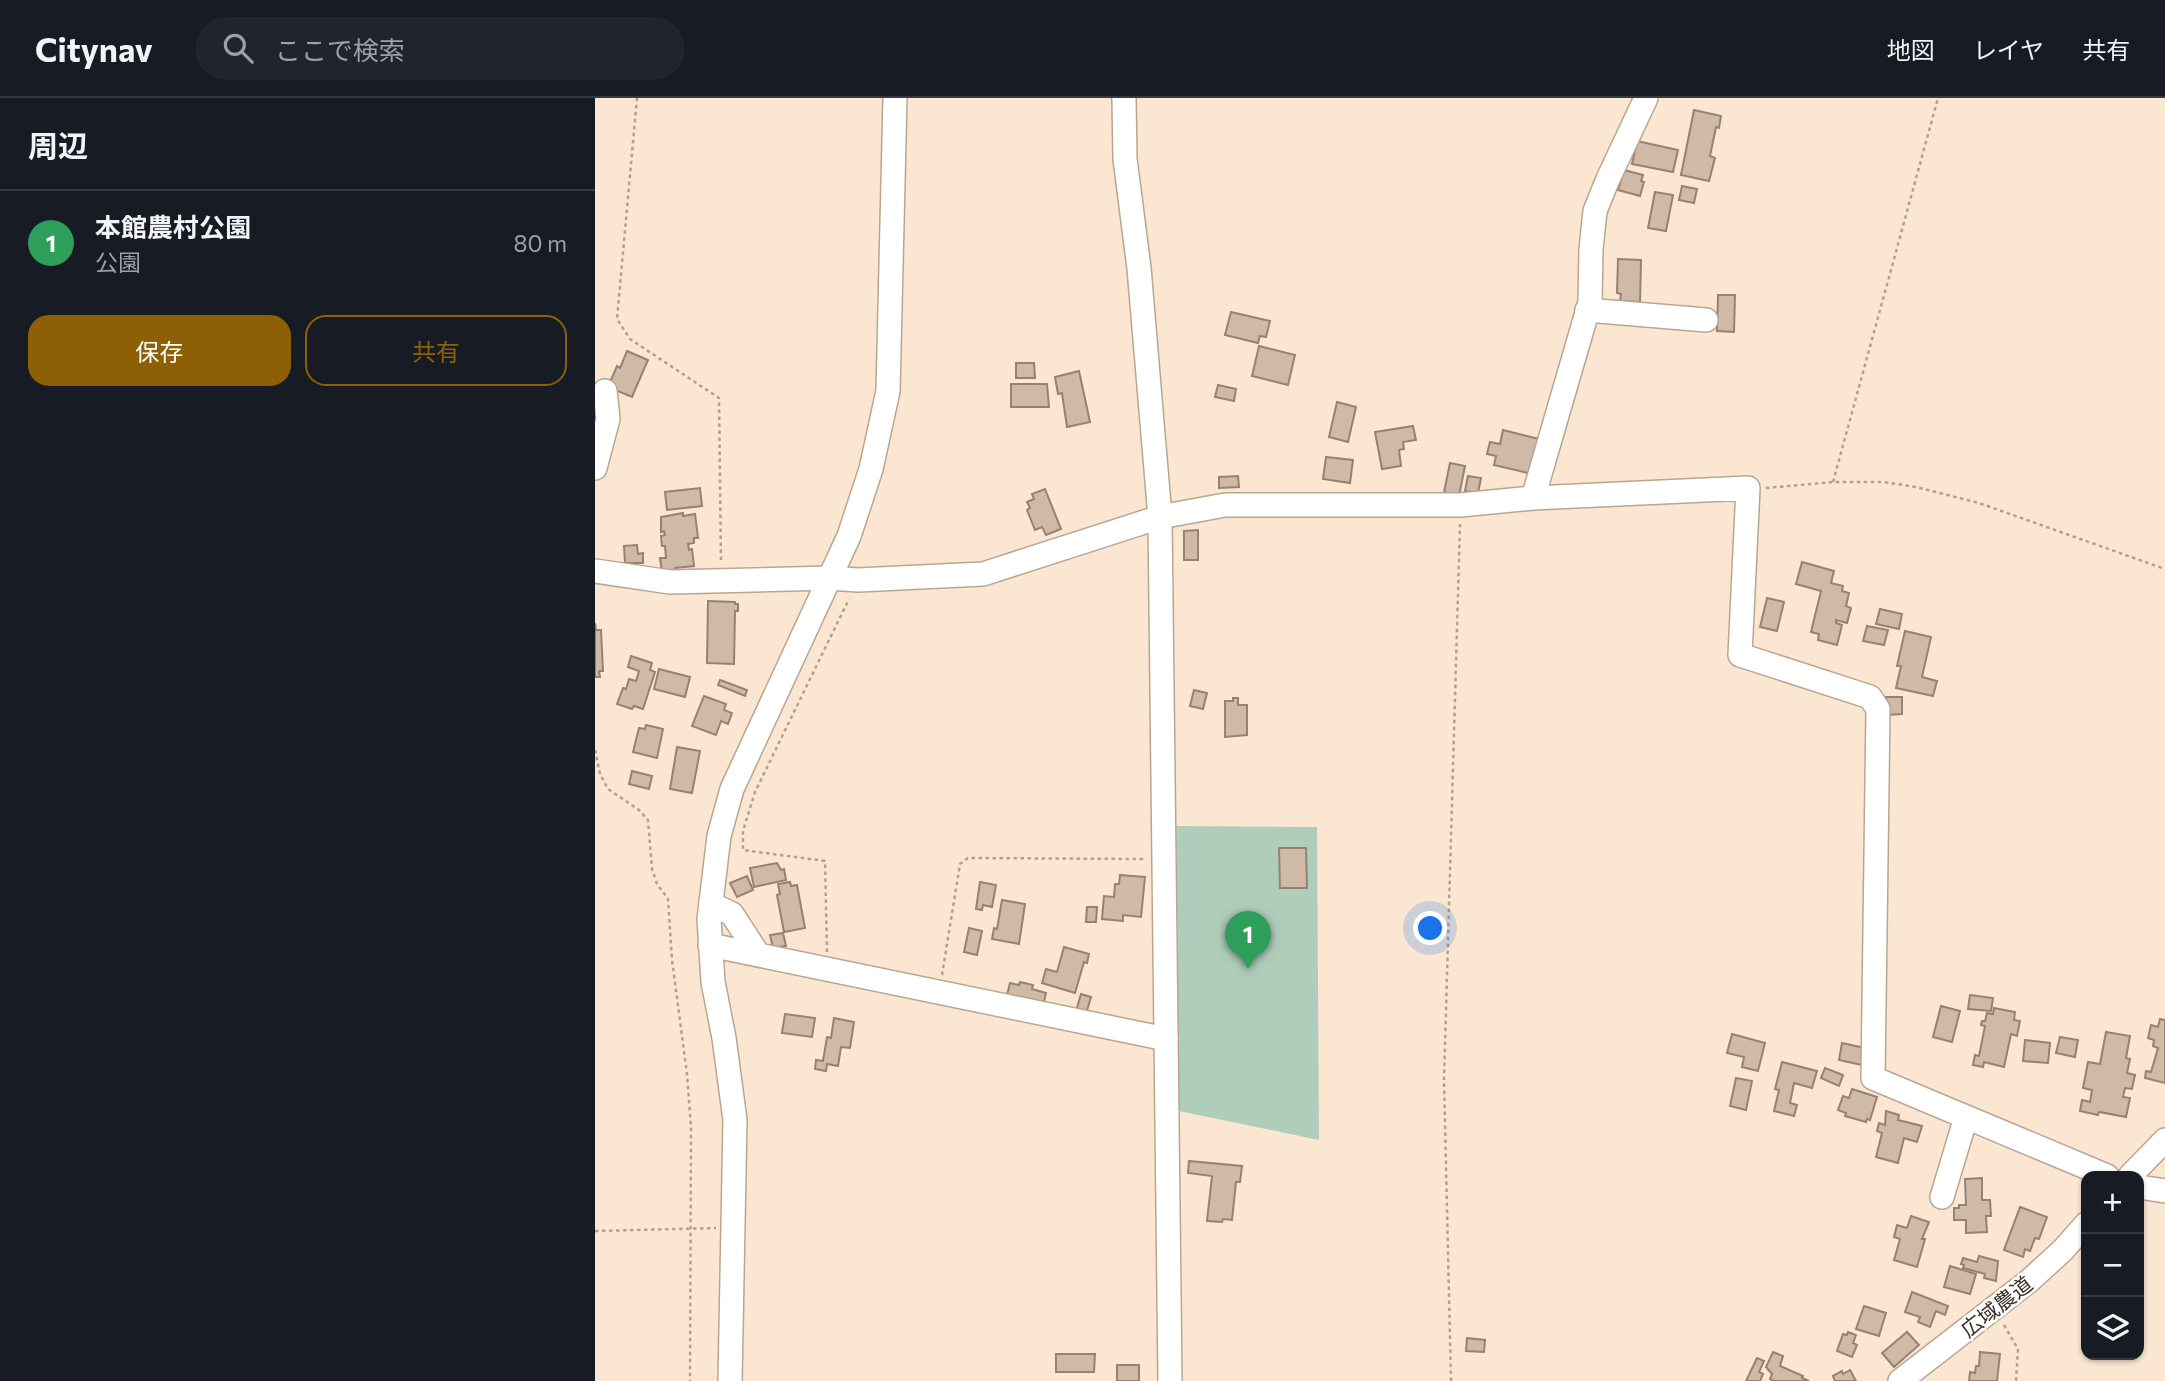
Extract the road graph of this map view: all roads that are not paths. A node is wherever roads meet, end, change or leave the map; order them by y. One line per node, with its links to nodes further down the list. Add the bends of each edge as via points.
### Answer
1 (895, 98): 11 (street, via 888,391 871,470)
2 (1124, 98): 9 (street, via 1125,159)
3 (1646, 98): 4 (street, via 1595,211)
4 (1587, 310): 5 (street); 8 (street)
5 (1706, 320)
6 (605, 391): 7 (street, via 608,419)
7 (595, 468)
8 (1533, 498): 9 (street, via 1460,505 1225,505); 16 (street, via 1748,488 1740,655 1870,697 1878,709 1873,1078)
9 (1160, 517): 11 (street, via 983,574); 15 (street)
10 (595, 571): 11 (street, via 670,582)
11 (829, 578): 12 (street, via 732,789 719,836)
12 (711, 904): 13 (street); 14 (street, via 732,914)
13 (711, 944): 14 (street); 24 (street, via 735,1120)
14 (758, 954): 15 (street)
15 (1166, 1040): 25 (street)
16 (1966, 1117): 18 (street); 22 (street)
17 (2165, 1140): 19 (street)
18 (2095, 1171)
19 (2135, 1171)
20 (2144, 1188): 21 (street)
21 (2165, 1191)
22 (1942, 1197)
23 (2081, 1230): 26 (street, 広域農道, via 2029,1281)
24 (730, 1381)
25 (1170, 1381)
26 (1900, 1381)

